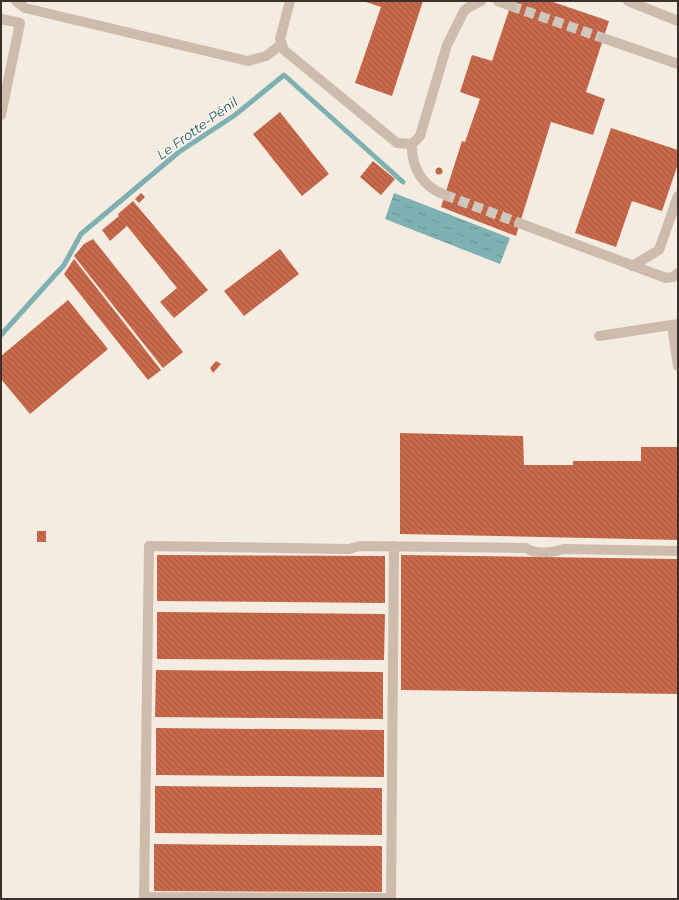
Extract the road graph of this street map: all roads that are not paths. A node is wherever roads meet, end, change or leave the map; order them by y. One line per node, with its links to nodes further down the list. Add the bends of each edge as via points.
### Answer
1 (16, 1): 10 (lane, via 25,8 248,62 266,56)
2 (290, 1): 10 (lane, via 280,39)
3 (481, 1): 13 (lane, via 469,7 460,17 447,45 420,136)
4 (498, 1): 6 (lane)
5 (628, 1): 8 (lane)
6 (511, 6)
7 (1, 19): 12 (lane, via 20,23)
8 (678, 20)
9 (603, 38): 11 (lane)
10 (282, 44): 13 (lane, via 284,50 397,143)
11 (678, 64)
12 (1, 115)
13 (412, 144): 14 (lane, via 418,174 434,191)
14 (445, 195)
15 (678, 196): 17 (lane, via 659,250)
16 (519, 223): 17 (lane)
17 (632, 266): 18 (lane, via 666,278)
18 (678, 273)
19 (675, 324): 20 (lane); 21 (lane)
20 (599, 336)
21 (678, 366)
22 (394, 546): 23 (lane, via 526,548 531,551); 24 (lane, via 360,546 349,549 149,546); 24 (lane, via 392,898)
23 (678, 551)
24 (144, 898)

